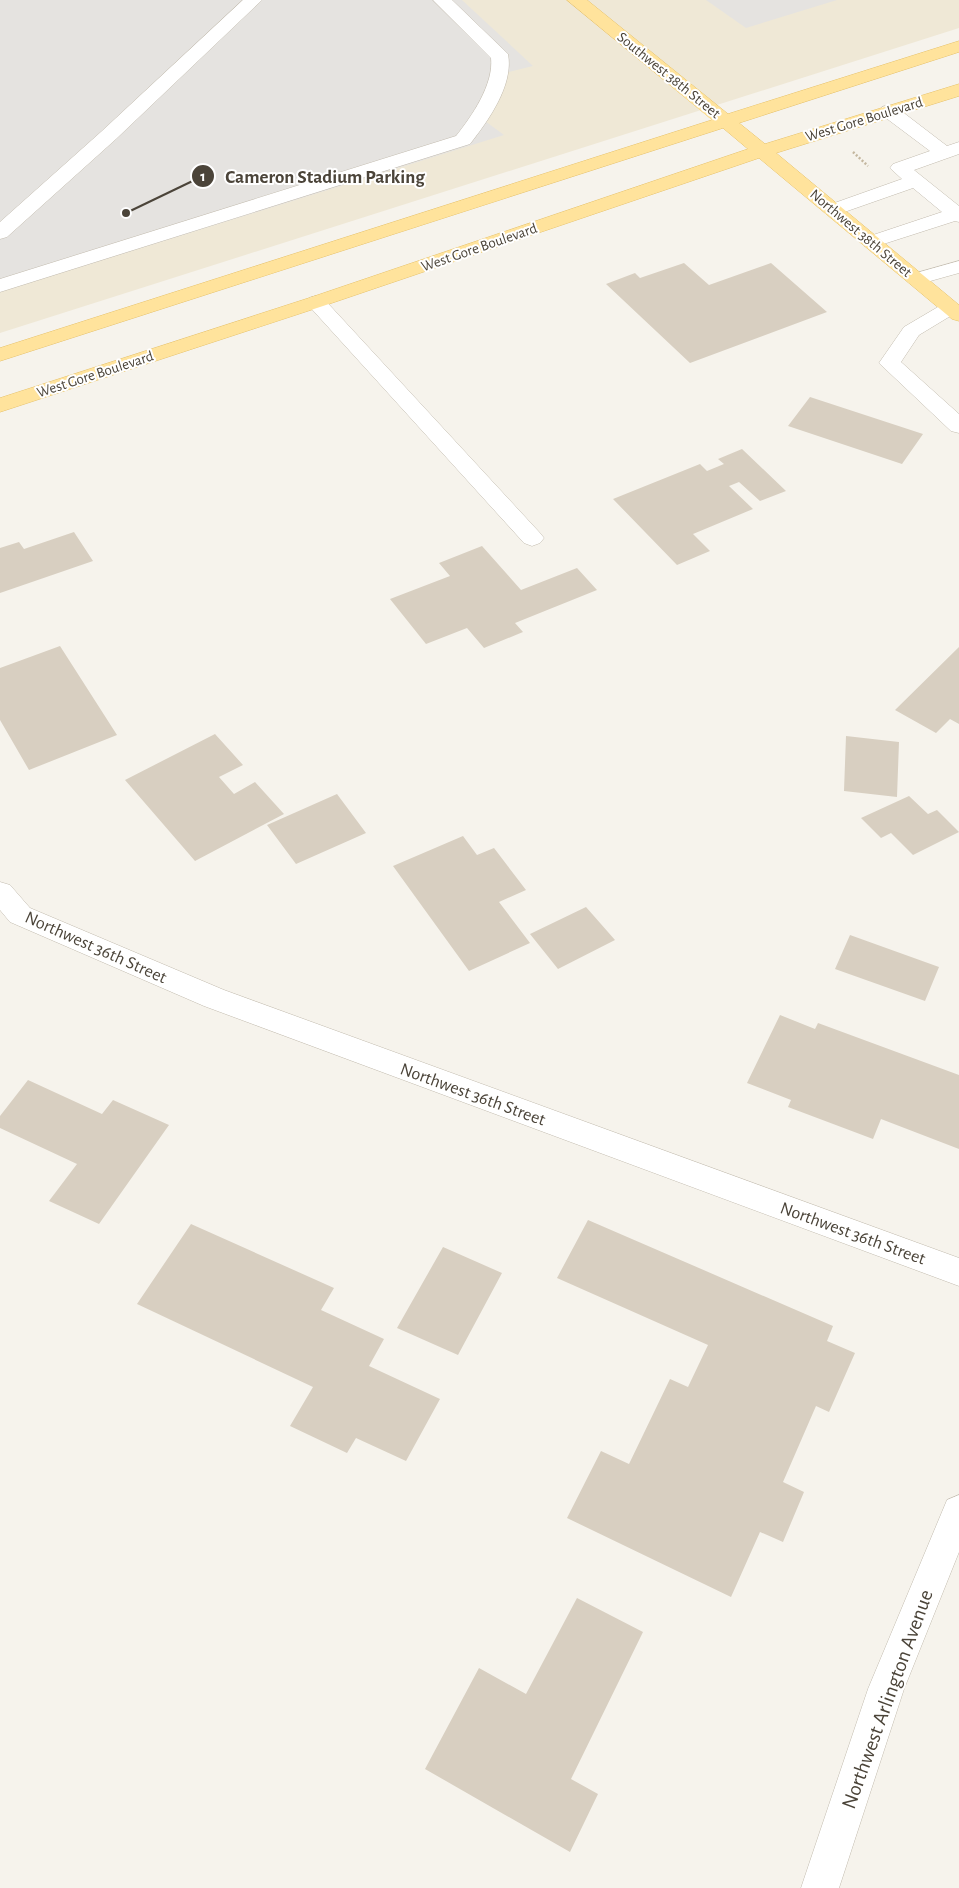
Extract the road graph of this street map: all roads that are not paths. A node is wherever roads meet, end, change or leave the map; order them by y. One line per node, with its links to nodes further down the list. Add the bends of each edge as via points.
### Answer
1 (253, 0): 13 (street)
2 (442, 0): 17 (street, via 499,54 501,69 495,84 472,131 463,140)
3 (576, 0): 7 (main road, Southwest 38th Street)
4 (959, 46): 7 (main road)
5 (959, 90): 6 (main road, West Gore Boulevard)
6 (889, 112): 8 (main road, West Gore Boulevard); 9 (street)
7 (725, 120): 8 (main road, Southwest 38th Street); 20 (main road)
8 (762, 151): 11 (main road, Northwest 38th Street); 18 (main road, West Gore Boulevard)
9 (951, 151): 10 (street, via 900,168)
10 (916, 181): 11 (street); 12 (street)
11 (833, 210): 14 (main road, Northwest 38th Street)
12 (958, 215): 14 (street)
13 (0, 233)
14 (871, 242): 16 (main road, Northwest 38th Street)
15 (959, 267): 16 (street)
16 (916, 279): 19 (main road, Northwest 38th Street)
17 (0, 286)
18 (316, 302): 21 (main road, West Gore Boulevard); 23 (street)
19 (955, 311): 22 (street, via 911,331 890,363)
20 (0, 355)
21 (0, 405)
22 (959, 426)
23 (532, 538)
24 (0, 892): 25 (street, Northwest 36th Street, via 20,915 214,998)
25 (959, 1272)
26 (959, 1511): 27 (street, Northwest Arlington Avenue, via 886,1689)
27 (820, 1888)

